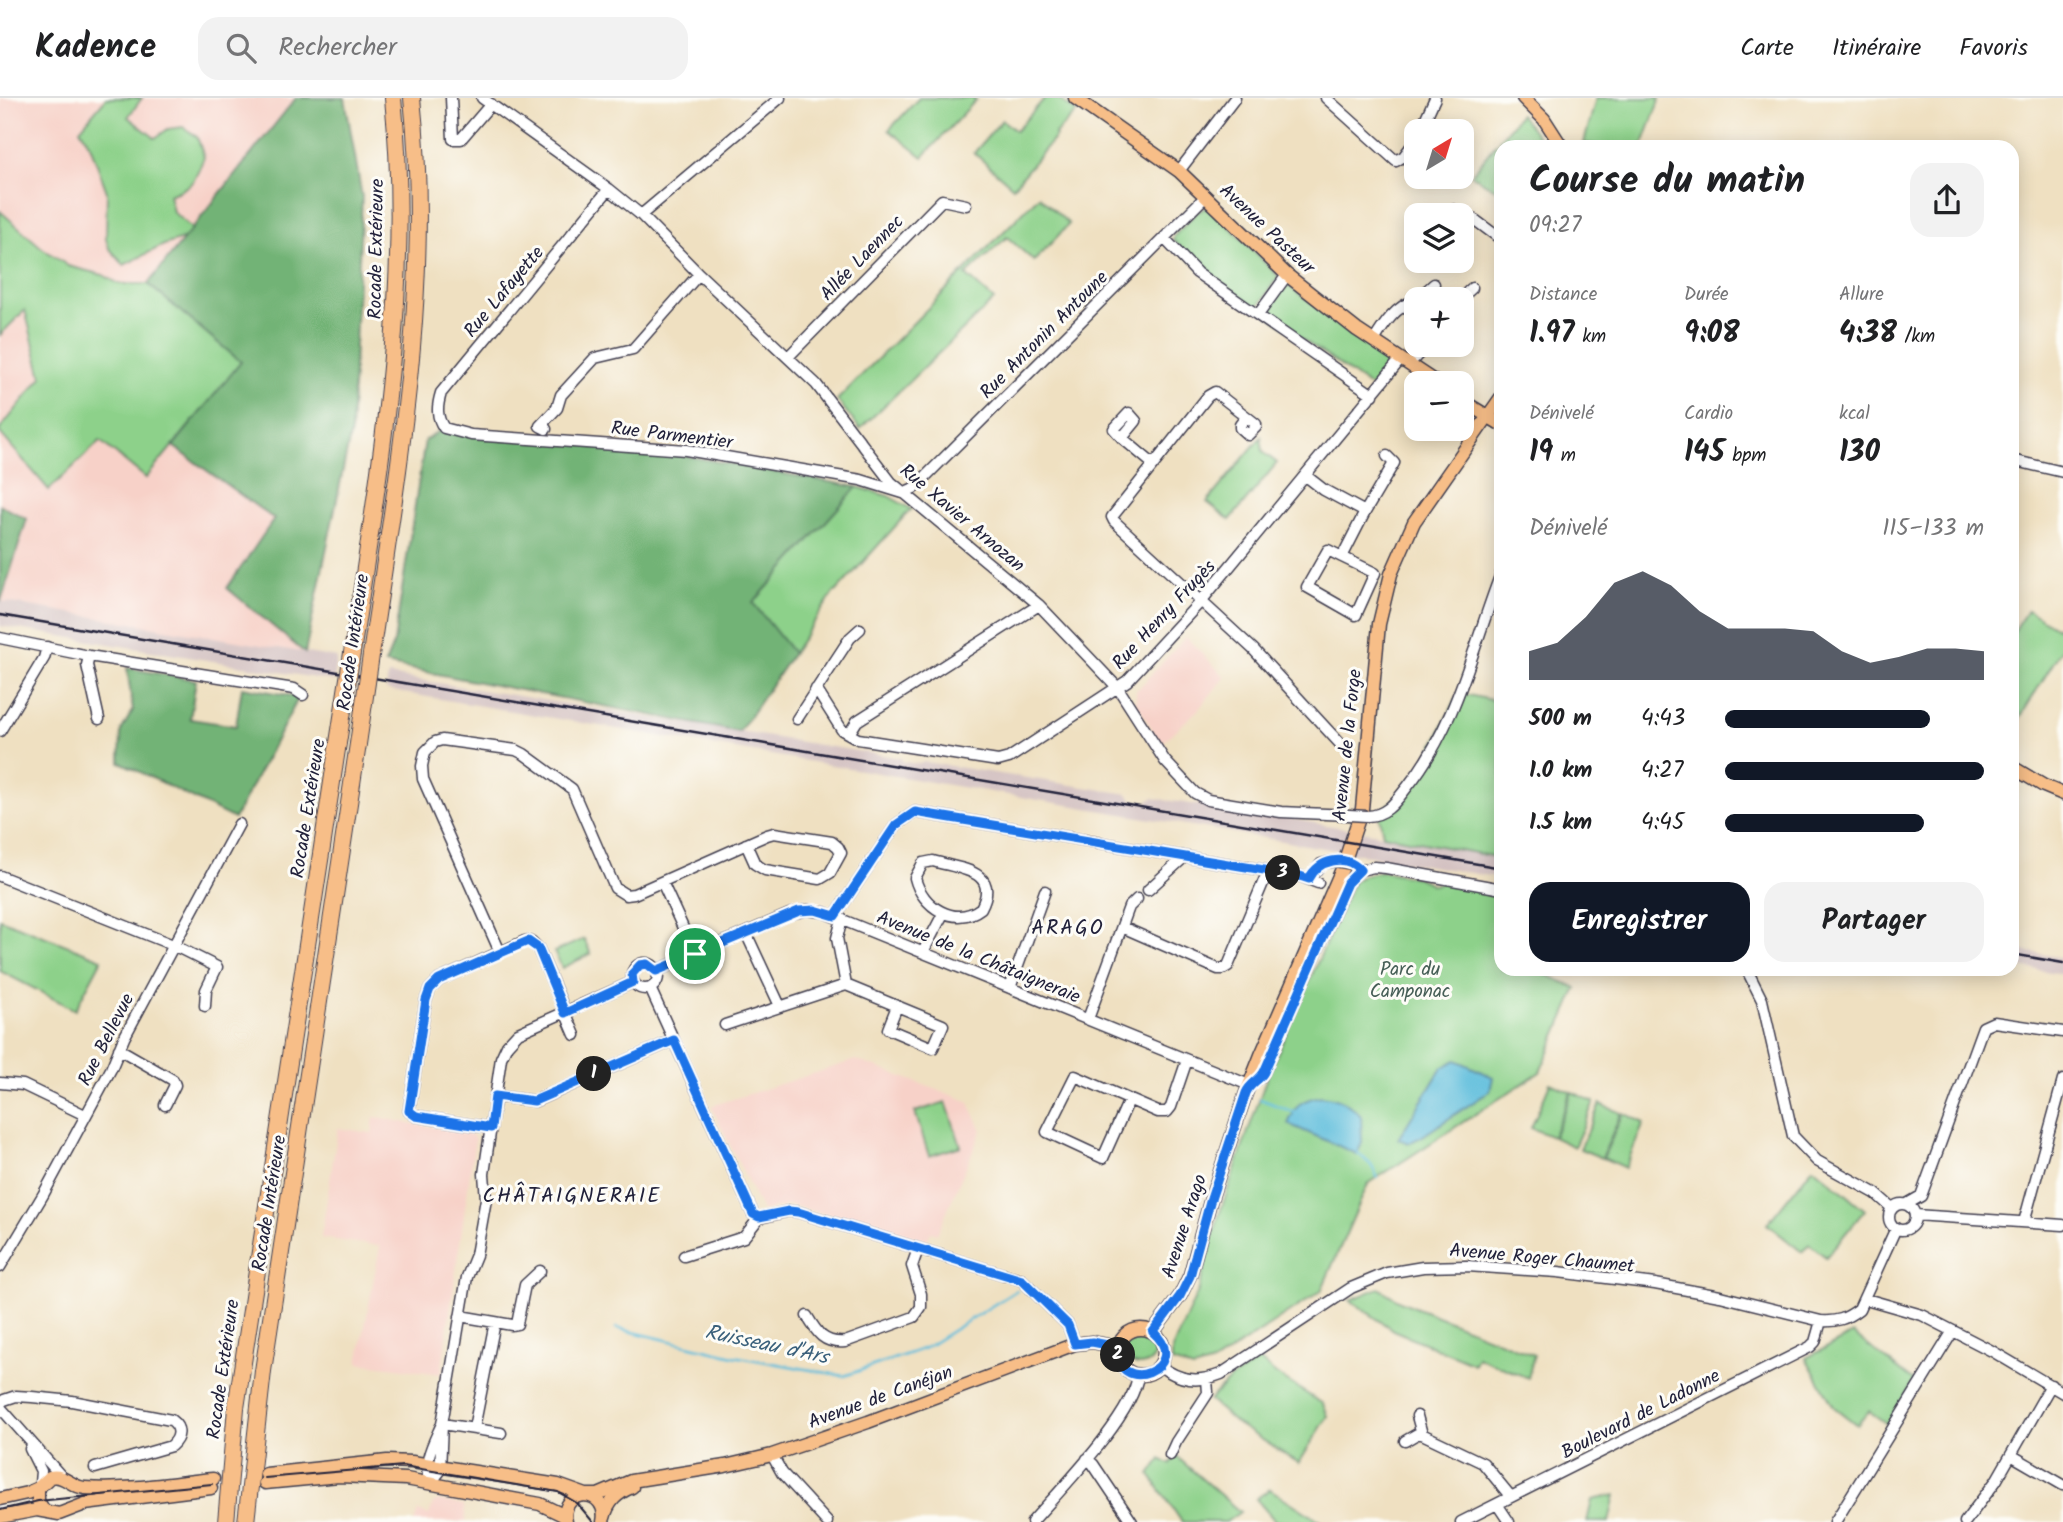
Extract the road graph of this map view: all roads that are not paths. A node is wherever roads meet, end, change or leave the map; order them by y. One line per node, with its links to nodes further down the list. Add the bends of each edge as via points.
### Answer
1 (393, 98): 168 (highway, Rocade Extérieure, bridge, via 399,212 387,409 236,1408)
2 (412, 98): 169 (highway, Rocade Intérieure, bridge, via 418,217 406,412 263,1371)
3 (451, 98): 10 (street, Rue Xavier Arnozan, via 453,139 461,139)
4 (780, 98): 18 (street)
5 (1075, 98): 14 (main road, Avenue Pasteur)
6 (1235, 98): 14 (street)
7 (1326, 98): 13 (street, via 1396,161)
8 (1435, 98): 11 (street)
9 (1523, 98): 12 (main road)
10 (487, 101): 15 (street, Rue Xavier Arnozan)
11 (1425, 119)
12 (1558, 140)
13 (1404, 156)
14 (1179, 172): 16 (main road, Avenue Pasteur)
15 (609, 189): 18 (street, Rue Xavier Arnozan); 38 (street, Rue Lafayette, via 441,393)
16 (1206, 196): 21 (street, Rue Antonin Antoune); 23 (main road, Avenue Pasteur)
17 (966, 205): 29 (street, Allée Laennec, via 942,200)
18 (641, 215): 22 (street, Rue Xavier Arnozan)
19 (1474, 220): 20 (street)
20 (1494, 234)
21 (1164, 238): 27 (street, via 1197,273); 47 (street, Rue Antonin Antoune)
22 (699, 274): 29 (street, Rue Xavier Arnozan); 40 (street, via 633,349 595,358 561,395 557,408 540,426)
23 (1287, 275): 27 (street); 28 (main road, Avenue Pasteur)
24 (1433, 284): 25 (street)
25 (1430, 287)
26 (1404, 304): 28 (street)
27 (1258, 315): 33 (street)
28 (1374, 341): 31 (main road, Avenue Pasteur)
29 (788, 357): 47 (street, Rue Xavier Arnozan, via 816,384)
30 (1411, 357): 31 (street, Rue Henry Frugès)
31 (1405, 362): 32 (main road, Avenue Pasteur); 33 (street, Rue Henry Frugès)
32 (1419, 371)
33 (1373, 395): 46 (street, Rue Henry Frugès)
34 (1494, 407): 37 (main road, Avenue de la Forge)
35 (1474, 408): 37 (main road)
36 (1246, 417): 44 (street, via 1215,392)
37 (1487, 417): 39 (main road); 107 (main road, Avenue de la Forge, via 1414,522 1394,566 1379,624 1359,823)
38 (438, 420): 47 (street, Rue Parmentier, via 444,428 471,435 686,450 861,480)
39 (1494, 421)
40 (546, 429)
41 (1122, 438): 44 (street)
42 (1387, 456): 48 (street, via 1394,463)
43 (2019, 462): 45 (street)
44 (1153, 464): 51 (street, via 1112,517)
45 (2063, 472)
46 (1306, 476): 48 (street); 51 (street, Rue Henry Frugès)
47 (903, 494): 52 (street, Rue Xavier Arnozan)
48 (1364, 512): 49 (street)
49 (1342, 557): 49 (street, via 1375,573 1356,615 1307,587 1328,550)
50 (1494, 595): 57 (street, Rue Xavier Arnozan, bridge, via 1447,724 1422,769 1393,806 1373,816 1281,812 1208,800 1195,793 1165,761)
51 (1202, 600): 57 (street, Rue Henry Frugès); 64 (street)
52 (1039, 605): 57 (street, Rue Xavier Arnozan); 63 (street, via 857,721)
53 (860, 629): 58 (street, via 849,638)
54 (0, 638): 55 (street)
55 (47, 648): 56 (street); 62 (street)
56 (89, 656): 59 (street); 60 (street)
57 (1118, 688): 63 (street, Rue Henry Frugès, via 998,761)
58 (816, 689): 61 (street); 63 (street)
59 (303, 695)
60 (99, 719)
61 (797, 719)
62 (0, 731)
63 (849, 734)
64 (1345, 749)
65 (2019, 771): 66 (main road)
66 (2044, 786): 67 (main road); 68 (main road)
67 (2063, 794)
68 (2063, 800)
69 (239, 824): 84 (street, Rue Bellevue)
70 (746, 844): 70 (street, via 762,869 820,879 830,873 841,853 832,842 774,833); 75 (street)
71 (1182, 856): 73 (street); 77 (street); 81 (street, via 915,812 896,825)
72 (1357, 867): 73 (street, bridge, via 1335,861 1321,864 1313,881); 76 (street); 107 (street, via 1262,1077)
73 (1268, 871): 82 (street, via 1223,969)
74 (0, 876): 84 (street)
75 (662, 882): 85 (street, via 634,894 615,888 572,789 524,754 447,740 435,742 425,752 423,779); 87 (street)
76 (1494, 887)
77 (1148, 890)
78 (1045, 891): 93 (street)
79 (1137, 899): 82 (street)
80 (943, 914): 80 (street, via 962,918 979,911 986,899 985,882 973,872 933,861 923,863 916,872 916,883); 86 (street)
81 (838, 918): 83 (street, Avenue de la Châtaigneraie, via 815,910 799,911); 86 (street, Avenue de la Châtaigneraie); 91 (street)
82 (1122, 927): 98 (street)
83 (746, 933): 87 (street, Avenue de la Châtaigneraie); 95 (street)
84 (173, 945): 94 (street, via 217,967 206,990); 103 (street, Rue Bellevue)
85 (500, 952): 97 (street, via 525,941 535,945); 112 (street, via 439,980 430,989 408,1107 416,1116)
86 (923, 953): 93 (street, Avenue de la Châtaigneraie)
87 (695, 954): 88 (street, Avenue de la Châtaigneraie)
88 (656, 971): 90 (street, via 640,965 632,974); 92 (street, via 657,981)
89 (1750, 976): 114 (street, via 1762,1000 1793,1136 1817,1161)
90 (633, 982): 92 (street); 97 (street)
91 (846, 985): 95 (street); 96 (street)
92 (650, 988): 102 (street)
93 (1010, 988): 98 (street, Avenue de la Châtaigneraie)
94 (205, 1006)
95 (780, 1006): 99 (street)
96 (897, 1006): 96 (street, via 943,1025 933,1048 888,1029)
97 (565, 1013): 101 (street); 108 (street, via 511,1040 501,1058)
98 (1088, 1019): 104 (street, Avenue de la Châtaigneraie)
99 (725, 1025)
100 (2063, 1032): 113 (street, via 1994,1022 1983,1027 1921,1196)
101 (575, 1035)
102 (674, 1040): 108 (street, via 534,1101); 116 (street, via 749,1208)
103 (119, 1049): 110 (street, via 173,1080); 111 (street, Rue Bellevue)
104 (1187, 1060): 107 (street, Avenue de la Châtaigneraie); 109 (street, via 1167,1112)
105 (2063, 1080): 117 (street)
106 (0, 1083): 111 (street, via 23,1085)
107 (1249, 1085): 130 (main road, Avenue Arago, via 1190,1276)
108 (495, 1096): 112 (street)
109 (1129, 1100): 109 (street, via 1103,1158 1046,1132 1074,1076)
110 (165, 1105)
111 (85, 1115): 122 (street, Rue Bellevue)
112 (491, 1128): 125 (street, via 486,1199)
113 (1907, 1204): 114 (street); 115 (street)
114 (1892, 1208): 119 (street, via 1889,1219)
115 (1915, 1214): 117 (street); 119 (street, via 1908,1228)
116 (759, 1217): 120 (street, via 798,1212); 121 (street, via 744,1237)
117 (2024, 1222): 118 (street)
118 (2063, 1226)
119 (1896, 1228): 124 (street, Avenue Roger Chaumet)
120 (918, 1249): 126 (street, via 912,1266 921,1307 914,1317 834,1343 819,1336); 131 (street, via 1022,1280 1068,1325)
121 (684, 1256)
122 (0, 1267)
123 (540, 1271): 128 (street, via 525,1285 518,1321 512,1325)
124 (1866, 1298): 127 (street, Avenue Roger Chaumet, via 1848,1318); 129 (street, via 1914,1311)
125 (460, 1316): 128 (street); 141 (street)
126 (807, 1316)
127 (1821, 1321): 135 (street, Avenue Roger Chaumet, via 1655,1284 1544,1271 1423,1267 1387,1273 1350,1288); 159 (street, Boulevard de Ladonne, via 1810,1347)
128 (495, 1322): 142 (street)
129 (1953, 1331): 136 (street); 174 (street)
130 (1153, 1332): 132 (main road, via 1132,1330); 133 (main road, via 1163,1344)
131 (1075, 1344): 132 (main road, Avenue de Canéjan); 146 (main road, Avenue de Canéjan)
132 (1118, 1347): 134 (main road, via 1122,1365)
133 (1160, 1366): 134 (main road); 135 (street, via 1182,1379)
134 (1138, 1375): 149 (street, via 1128,1403)
135 (1207, 1379): 147 (street, via 1208,1394)
136 (2051, 1385): 137 (street); 148 (street)
137 (2063, 1393)
138 (0, 1406): 152 (street, via 16,1396 72,1401 171,1420 178,1426 171,1446); 154 (street)
139 (0, 1416): 157 (street, via 36,1458 41,1471)
140 (1418, 1416): 144 (street)
141 (442, 1424): 142 (street); 150 (street); 151 (street)
142 (474, 1428): 143 (street)
143 (501, 1433)
144 (1422, 1434): 145 (street); 159 (street, via 1483,1463)
145 (1405, 1441)
146 (772, 1455): 153 (main road, Avenue de Canéjan); 170 (street, via 782,1474)
147 (1170, 1455)
148 (2011, 1455): 156 (street); 175 (street)
149 (1087, 1459): 171 (street); 172 (street)
150 (428, 1463): 151 (main road, Avenue de Canéjan); 155 (street); 155 (main road, Avenue de Canéjan, via 387,1461 265,1478 339,1476)
151 (441, 1465): 155 (street); 158 (main road, Avenue de Canéjan, via 558,1485)
152 (95, 1468)
153 (652, 1479): 158 (main road, Avenue de Canéjan); 166 (main road, Avenue de Canéjan, via 617,1495)
154 (66, 1480): 157 (main road, via 50,1477); 162 (main road, via 75,1497); 162 (main road, via 83,1488 212,1483)
155 (431, 1483): 165 (main road, Avenue de Canéjan, via 540,1504)
156 (2063, 1485)
157 (39, 1486): 160 (main road); 163 (main road, via 38,1501)
158 (586, 1495): 165 (main road, Avenue de Canéjan, via 569,1503); 166 (main road, Avenue de Canéjan, via 601,1505)
159 (1511, 1497): 161 (street, Boulevard de Ladonne)
160 (0, 1499)
161 (1497, 1504): 167 (street, Boulevard de Ladonne); 173 (street)
162 (69, 1508): 163 (main road, via 54,1514)
163 (43, 1509): 164 (main road)
164 (0, 1517)
165 (565, 1519)
166 (604, 1520)
167 (1464, 1521)
168 (226, 1522)
169 (246, 1522)
170 (827, 1522)
171 (1032, 1522)
172 (1132, 1522)
173 (1509, 1522)
174 (1835, 1522)
175 (1965, 1522)

